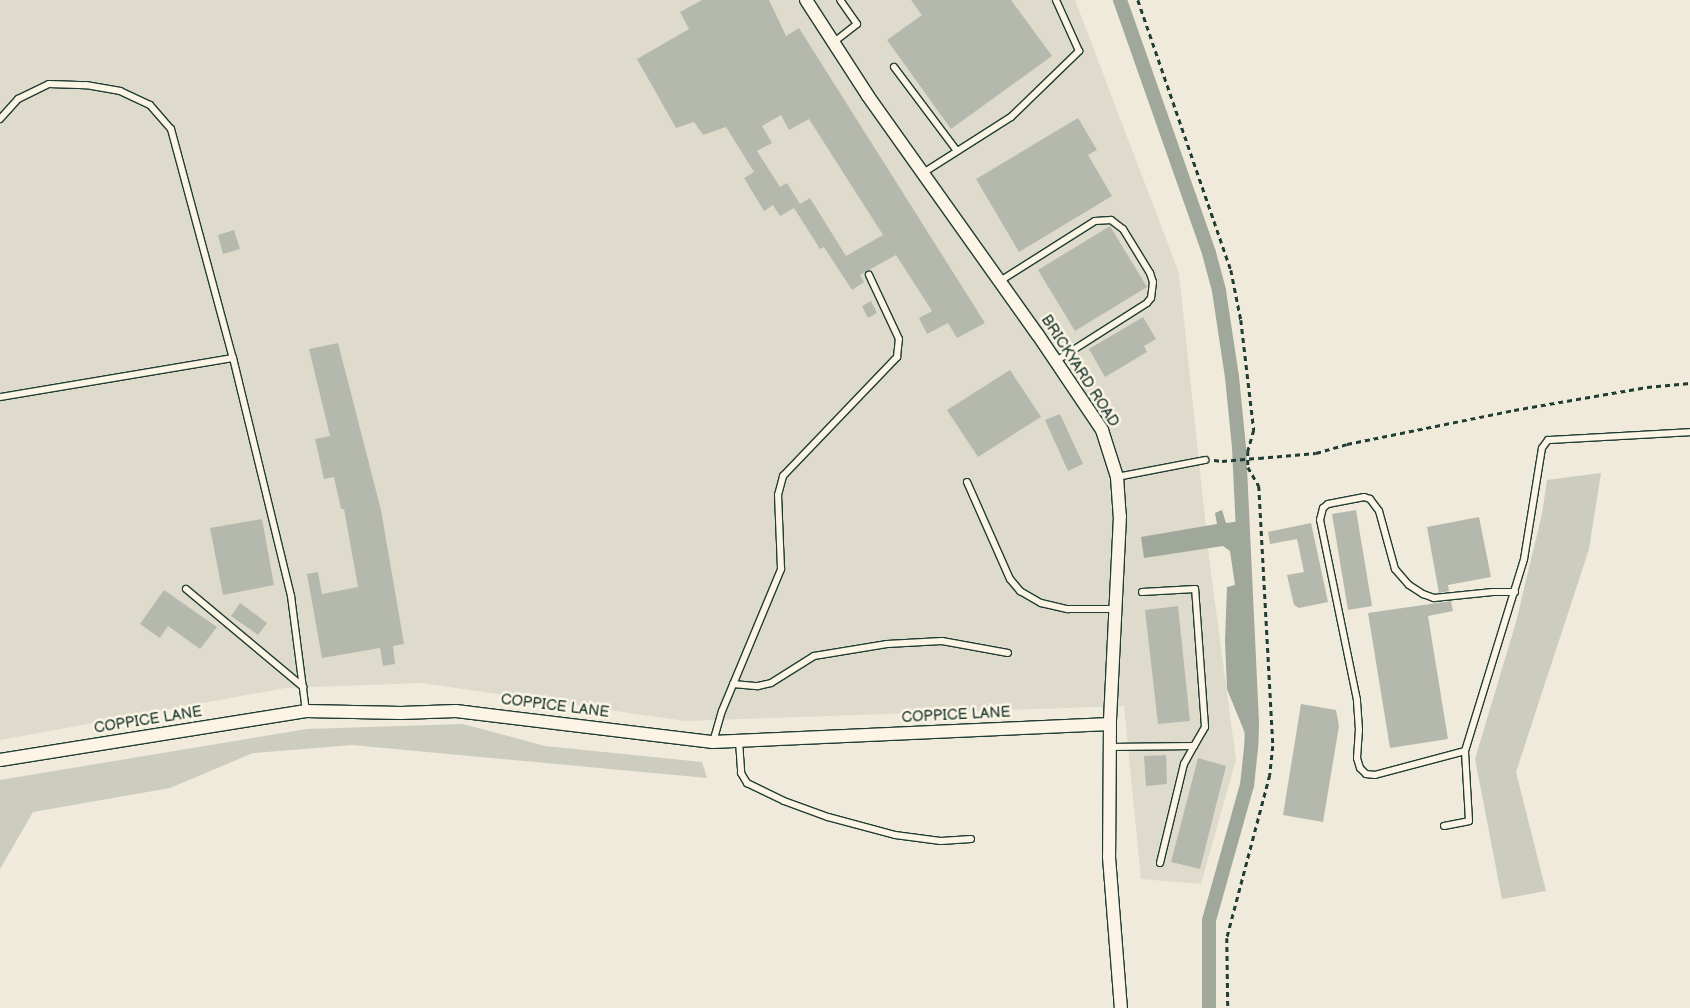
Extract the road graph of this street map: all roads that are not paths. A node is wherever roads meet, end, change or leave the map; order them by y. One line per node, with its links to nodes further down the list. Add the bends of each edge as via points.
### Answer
1 (806, 0): 4 (street, BRICKYARD ROAD)
2 (840, 0): 4 (lane, via 857,24)
3 (1056, 0): 7 (lane, via 1079,51 1011,117)
4 (834, 42): 8 (street, BRICKYARD ROAD)
5 (894, 67): 7 (lane)
6 (0, 119): 11 (lane, via 18,99 49,84 120,91 150,105 171,128)
7 (957, 151): 8 (lane)
8 (923, 173): 10 (street, BRICKYARD ROAD)
9 (868, 275): 23 (lane, via 899,340 897,357 783,476 778,495 781,569)
10 (1000, 281): 12 (street, BRICKYARD ROAD); 12 (lane, via 1095,221 1111,220 1122,229 1150,273 1153,282 1151,298)
11 (233, 358): 13 (lane); 24 (lane, via 291,596)
12 (1056, 361): 16 (street, BRICKYARD ROAD, via 1102,430)
13 (0, 397)
14 (1690, 432): 20 (lane, via 1548,440 1542,448 1524,559)
15 (1205, 460): 16 (lane)
16 (1117, 477): 21 (street, BRICKYARD ROAD, via 1120,516)
17 (967, 482): 21 (lane, via 1010,580 1020,590 1041,603 1061,608)
18 (186, 589): 24 (lane)
19 (1142, 592): 29 (lane, via 1195,589 1205,726)
20 (1515, 592): 31 (lane); 31 (lane, via 1434,598 1423,594 1409,585 1395,569 1379,511 1370,499 1364,497 1328,504 1323,508 1320,520 1357,700 1357,758 1360,768 1366,774 1375,775)
21 (1115, 609): 26 (street, BRICKYARD ROAD)
22 (1008, 653): 23 (lane, via 942,641 887,644 814,656 771,683 758,686)
23 (733, 684): 28 (lane)
24 (303, 687): 25 (lane)
25 (306, 711): 28 (street, COPPICE LANE, via 456,711); 32 (street, COPPICE LANE)
26 (1110, 724): 27 (street, COPPICE LANE); 30 (street, BRICKYARD ROAD)
27 (739, 741): 28 (street, COPPICE LANE); 34 (lane, via 740,773 747,783 784,801 895,836 941,841)
28 (713, 742)
29 (1194, 746): 30 (lane); 35 (lane, via 1184,764)
30 (1110, 747): 36 (street, BRICKYARD ROAD, via 1109,857)
31 (1465, 751): 33 (lane, via 1469,821)
32 (0, 760)
33 (1444, 826)
34 (971, 840)
35 (1160, 863)
36 (1121, 1008)

